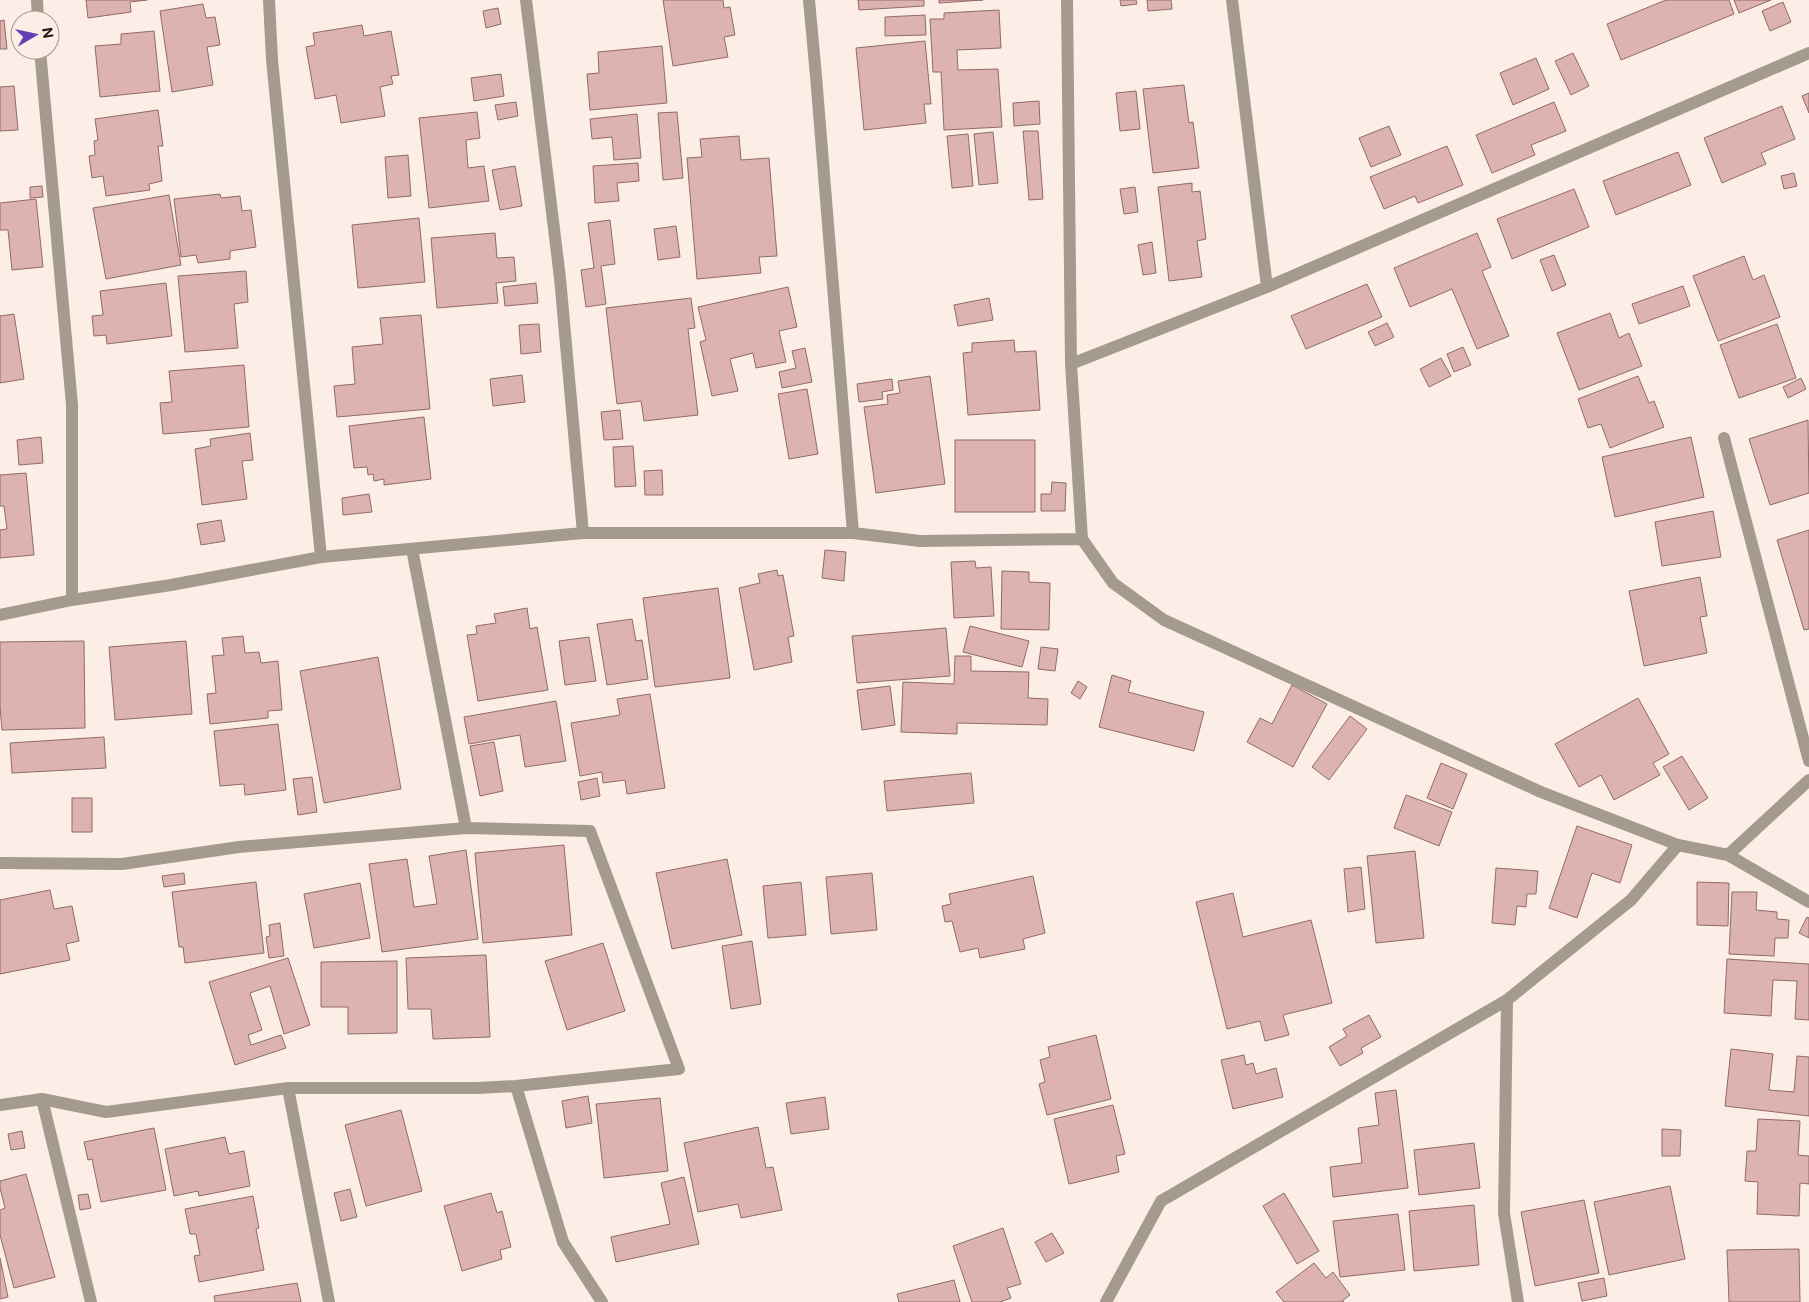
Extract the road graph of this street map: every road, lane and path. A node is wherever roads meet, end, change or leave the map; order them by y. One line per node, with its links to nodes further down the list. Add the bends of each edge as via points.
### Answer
1 (269, 0): 15 (street, via 272,60)
2 (526, 0): 11 (street, via 560,278)
3 (809, 0): 12 (street)
4 (1067, 0): 9 (street)
5 (1232, 0): 8 (street)
6 (1809, 53): 8 (street)
7 (41, 60): 16 (street, via 72,405)
8 (1267, 287): 9 (street)
9 (1071, 364): 13 (street)
10 (1724, 438): 18 (street)
11 (583, 533): 12 (street); 14 (street)
12 (853, 534): 13 (street, via 920,541)
13 (1082, 539): 21 (street, via 1113,584 1164,620 1541,792)
14 (412, 549): 15 (street); 20 (street)
15 (321, 557): 16 (street)
16 (72, 600): 17 (street)
17 (0, 615)
18 (1809, 761)
19 (1809, 780): 22 (street)
20 (466, 828): 23 (street, via 239,847 122,864); 26 (street, via 590,831 679,1069)
21 (1678, 845): 22 (street); 25 (street, via 1631,900)
22 (1728, 855): 24 (street)
23 (0, 863)
24 (1809, 902)
25 (1507, 1000): 33 (street, via 1161,1201); 34 (street, via 1504,1213)
26 (516, 1086): 27 (street); 32 (street, via 563,1242)
27 (288, 1088): 28 (street, via 106,1112); 31 (street)
28 (42, 1099): 29 (street); 30 (street)
29 (0, 1105)
30 (91, 1302)
31 (329, 1302)
32 (602, 1302)
33 (1106, 1302)
34 (1518, 1302)

